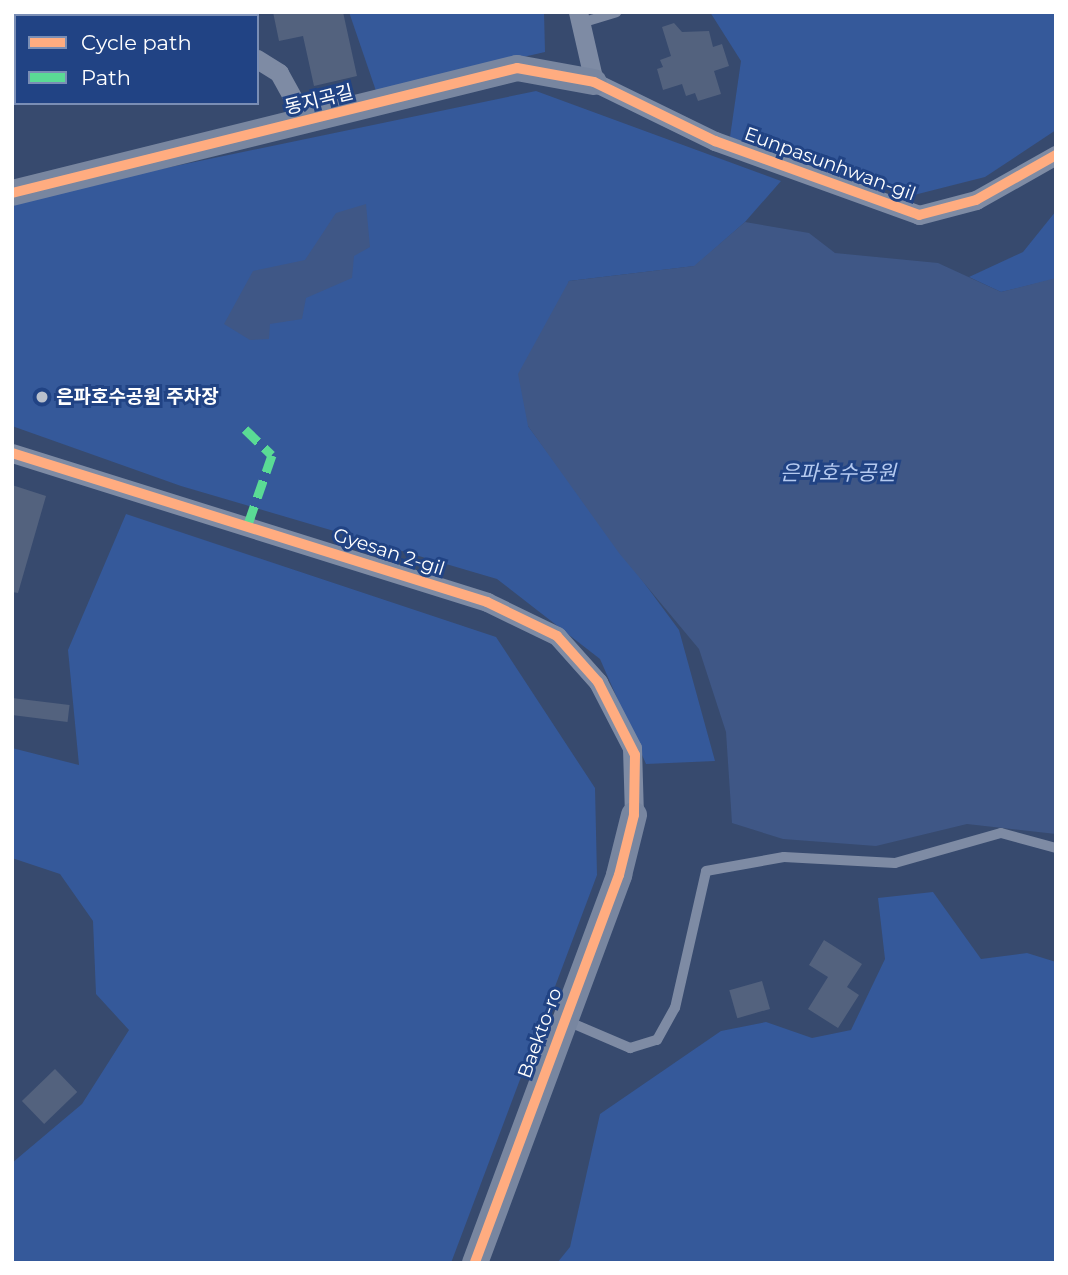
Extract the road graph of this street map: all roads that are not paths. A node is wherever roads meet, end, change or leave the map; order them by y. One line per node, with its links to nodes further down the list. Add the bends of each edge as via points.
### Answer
1 (616, 12): 2 (lane)
2 (580, 18): 4 (street)
3 (259, 60): 5 (street, via 279,73)
4 (594, 82): 5 (street, 동지곡길, via 517,68); 6 (street, Eunpasunhwan-gil, via 715,141 919,215 976,200)
5 (306, 122): 7 (street, 동지곡길)
6 (1056, 155)
7 (12, 193)
8 (12, 453): 9 (street, Gyesan 2-gil, via 488,602 557,636 598,682 632,748)
9 (635, 815): 11 (street, Baekto-ro, via 619,875)
10 (1056, 848): 11 (lane, via 1001,833 895,863 784,857 706,871 675,1008 657,1040 630,1048)
11 (564, 1019): 12 (street, Baekto-ro)
12 (475, 1263)

